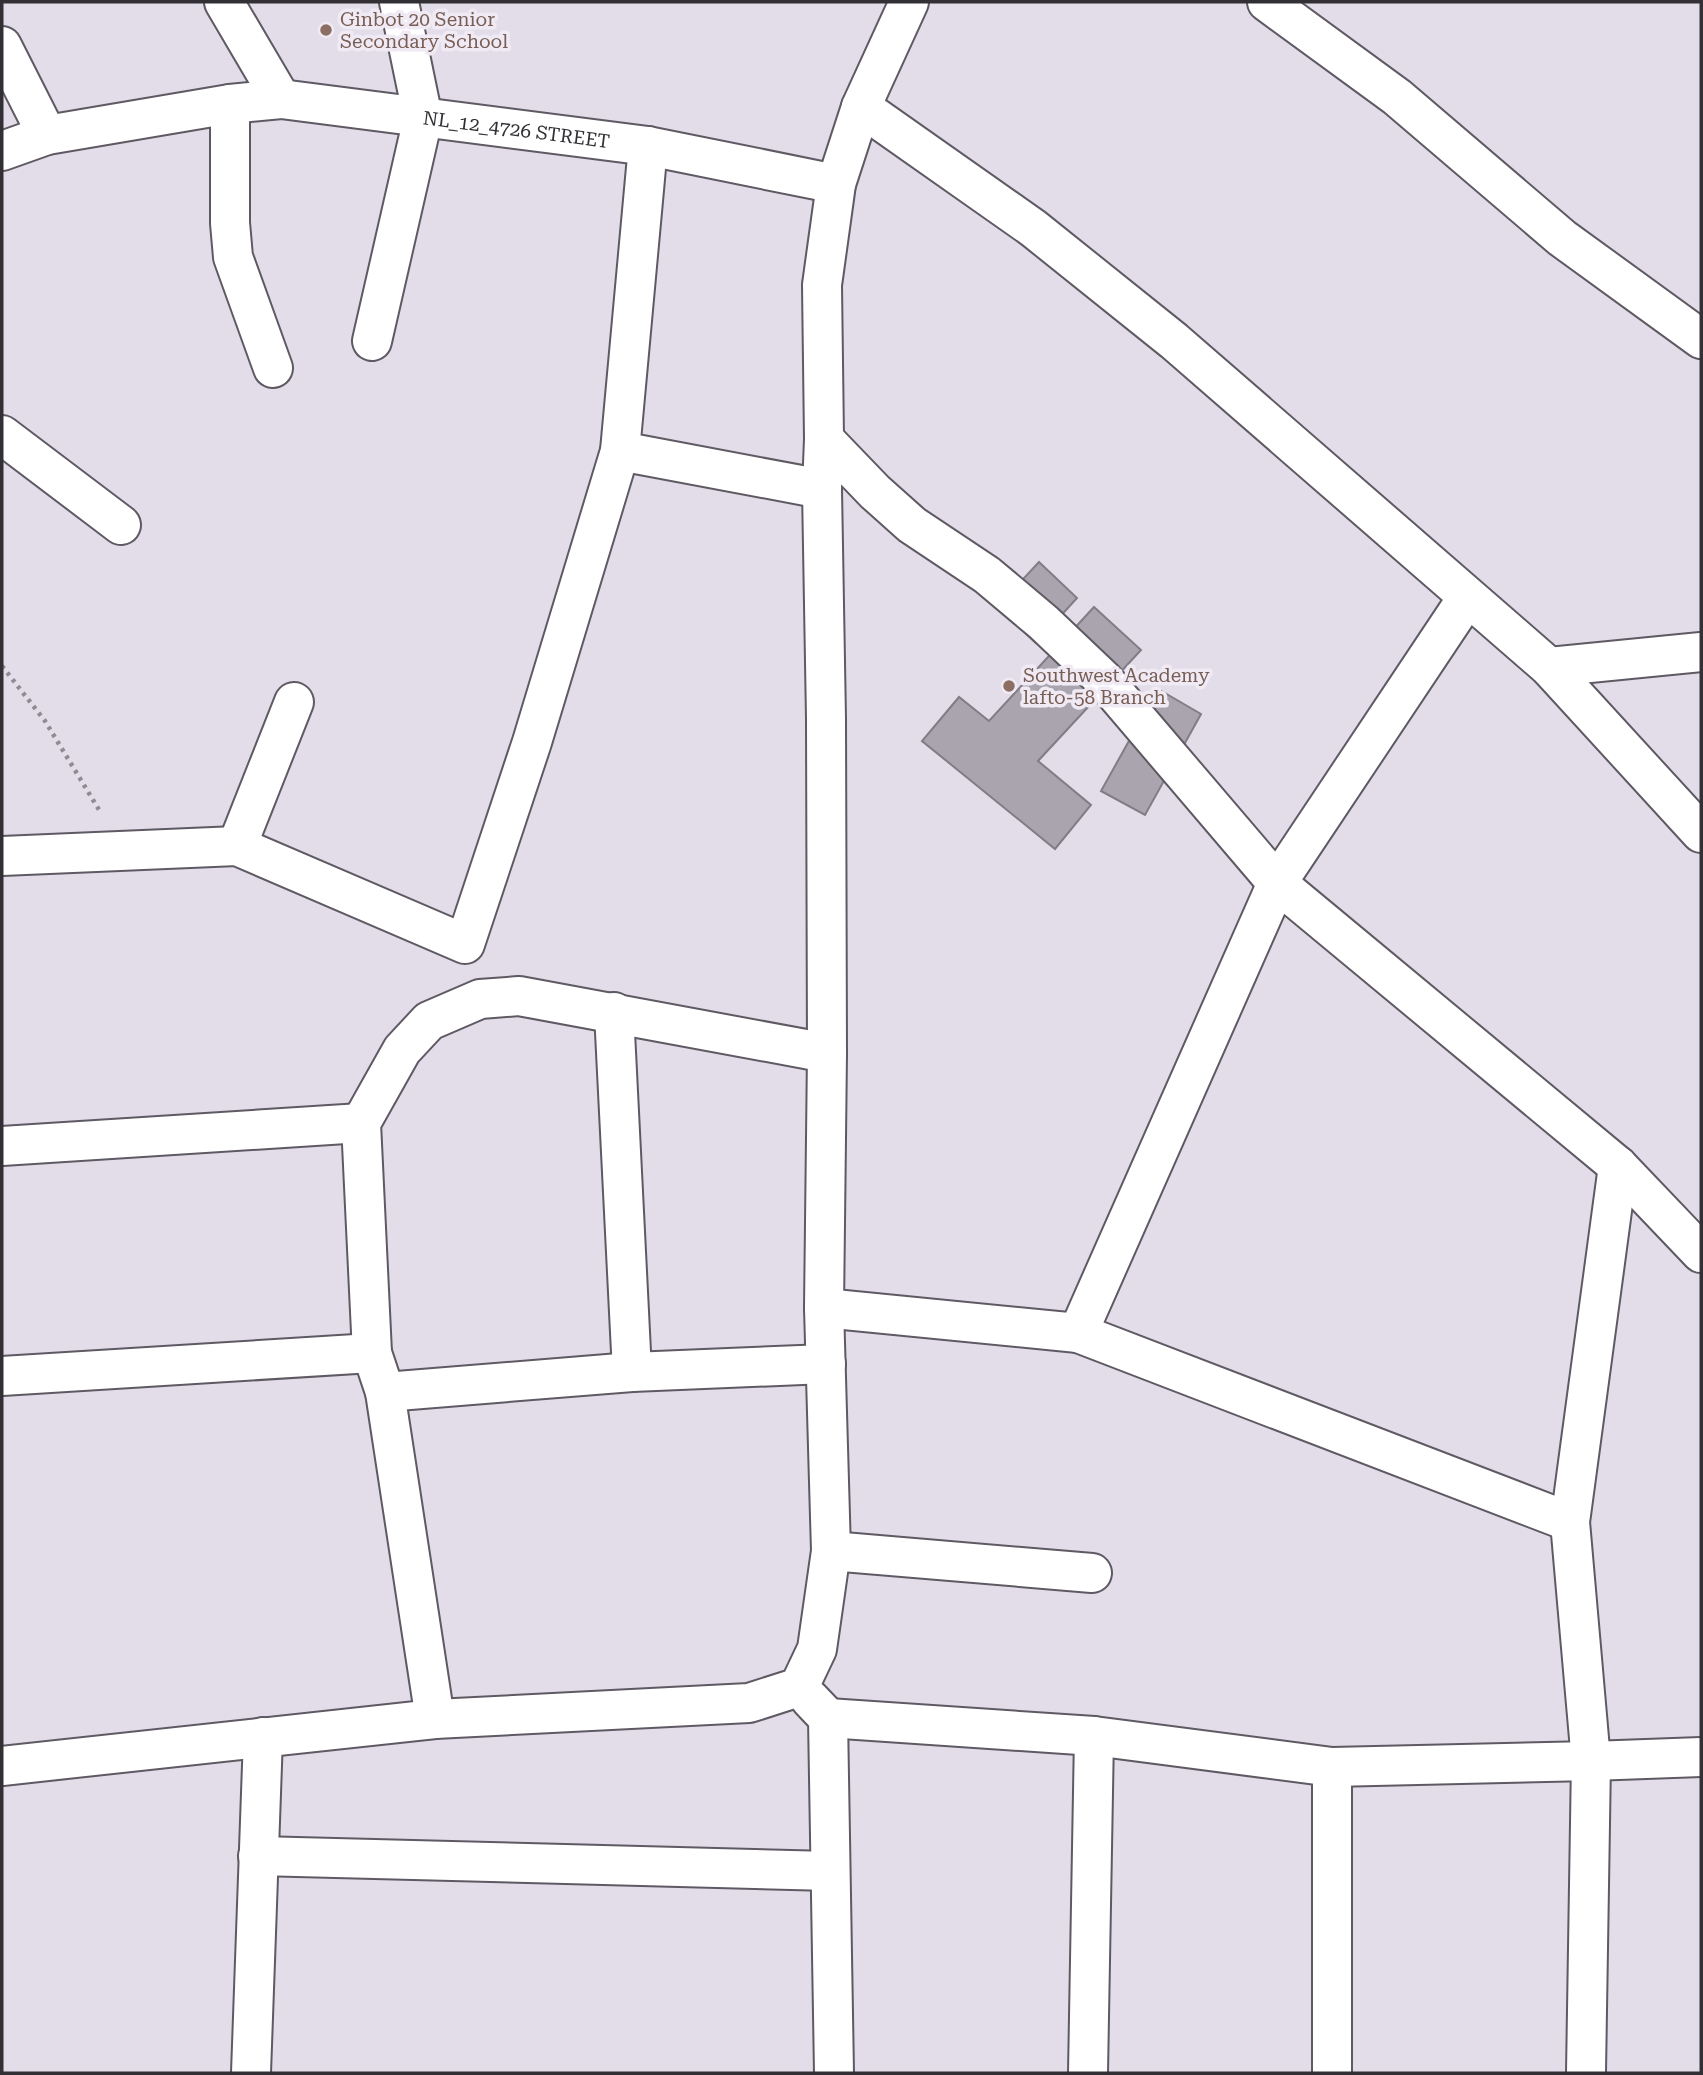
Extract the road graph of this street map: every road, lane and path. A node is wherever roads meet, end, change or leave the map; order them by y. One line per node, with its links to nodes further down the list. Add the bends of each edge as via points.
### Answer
1 (224, 2): 6 (street)
2 (399, 2): 9 (street)
3 (909, 2): 8 (street)
4 (1267, 2): 14 (street, via 1397,97 1562,238)
5 (2, 46): 10 (street)
6 (281, 99): 7 (street, NL_12_4726 STREET); 9 (street, NL_12_4726 STREET)
7 (230, 104): 10 (street, NL_12_4726 STREET); 16 (street, via 233,257)
8 (861, 107): 13 (street); 22 (street, via 1033,228 1174,341)
9 (423, 118): 11 (street, NL_12_4726 STREET); 15 (street)
10 (47, 135): 12 (street, NL_12_4726 STREET)
11 (648, 146): 13 (street, NL_12_4726 STREET); 19 (street)
12 (2, 150)
13 (836, 184): 17 (street, via 822,285)
14 (1701, 339)
15 (372, 341)
16 (272, 368)
17 (824, 439): 20 (street); 31 (street, via 912,525 987,575 1102,679)
18 (3, 440): 21 (street)
19 (620, 451): 20 (street); 32 (street)
20 (822, 489): 35 (street)
21 (121, 525)
22 (1468, 598): 25 (street); 31 (street)
23 (1701, 652): 25 (street)
24 (2, 666): 29 (path, via 46,721)
25 (1549, 667): 27 (street)
26 (294, 702): 28 (street)
27 (1701, 833)
28 (237, 846): 29 (street); 32 (street)
29 (123, 850): 30 (street)
30 (2, 856)
31 (1277, 884): 38 (street); 41 (street)
32 (466, 944): 33 (street)
33 (480, 999): 34 (street, via 519,996); 36 (street, via 429,1021 402,1051)
34 (614, 1012): 35 (street); 44 (street)
35 (827, 1053): 40 (street)
36 (361, 1123): 37 (street); 42 (street)
37 (2, 1146)
38 (1618, 1166): 39 (street); 47 (street)
39 (1701, 1253)
40 (824, 1308): 41 (street); 43 (street)
41 (1078, 1333): 47 (street)
42 (372, 1353): 45 (street); 46 (street)
43 (826, 1364): 44 (street); 48 (street)
44 (632, 1372): 46 (street)
45 (2, 1376)
46 (385, 1392): 52 (street)
47 (1570, 1521): 56 (street)
48 (831, 1551): 49 (street); 50 (street, via 817,1649)
49 (1092, 1573)
50 (799, 1687): 51 (street); 52 (street, via 748,1703)
51 (828, 1718): 53 (street); 60 (street)
52 (435, 1719): 54 (street)
53 (1094, 1735): 58 (street); 63 (street)
54 (263, 1737): 57 (street); 59 (street)
55 (1701, 1758): 56 (street)
56 (1591, 1761): 58 (street); 65 (street)
57 (2, 1766)
58 (1332, 1767): 64 (street)
59 (258, 1856): 60 (street); 61 (street)
60 (830, 1871): 62 (street)
61 (251, 2073)
62 (834, 2073)
63 (1087, 2073)
64 (1332, 2073)
65 (1586, 2073)

